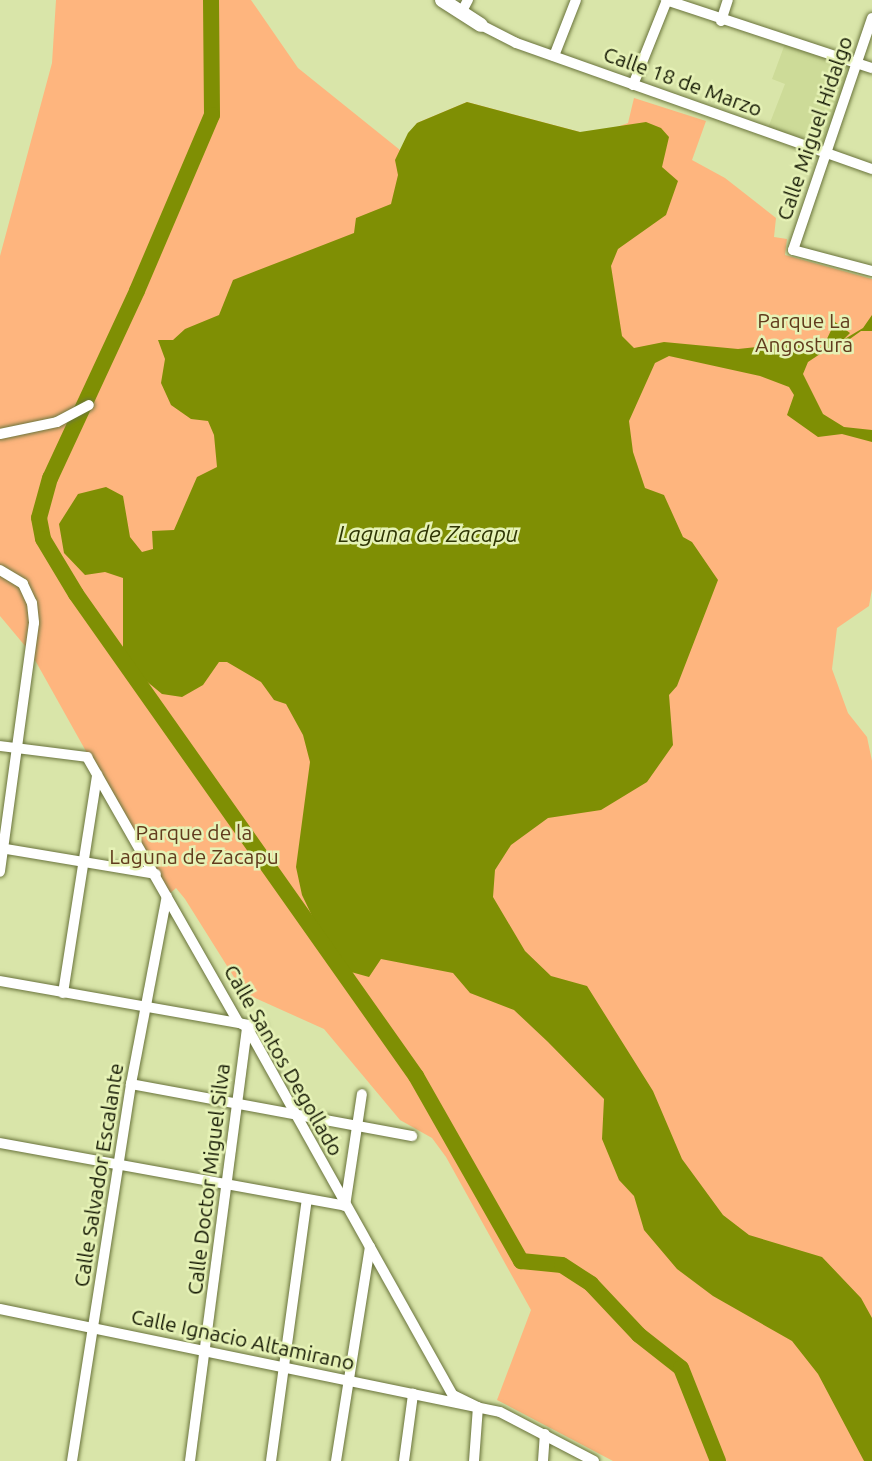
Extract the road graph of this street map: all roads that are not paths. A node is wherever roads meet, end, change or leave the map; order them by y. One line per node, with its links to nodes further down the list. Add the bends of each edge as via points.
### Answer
1 (442, 0): 5 (street, Calle 18 de Marzo)
2 (576, 0): 9 (street)
3 (666, 0): 7 (street); 12 (street)
4 (728, 0): 7 (street)
5 (462, 5): 8 (street, Calle 18 de Marzo)
6 (872, 18): 10 (street, Calle Miguel Hidalgo)
7 (721, 21): 10 (street)
8 (481, 25): 9 (street, Calle 18 de Marzo)
9 (554, 56): 12 (street, Calle 18 de Marzo)
10 (857, 63): 11 (street); 13 (street, Calle Miguel Hidalgo)
11 (872, 68)
12 (633, 85): 13 (street, Calle 18 de Marzo)
13 (824, 153): 14 (street, Calle 18 de Marzo); 15 (street, Calle Miguel Hidalgo, via 793,250)
14 (872, 169)
15 (872, 271)
16 (85, 407): 17 (street, via 57,422)
17 (0, 434)
18 (0, 570): 20 (street, via 23,583 34,612)
19 (0, 746): 20 (street)
20 (16, 748): 21 (street, Calle Santos Degollado, via 87,757); 22 (street)
21 (97, 775): 23 (street); 25 (street, Calle Santos Degollado)
22 (2, 848): 23 (street); 24 (street)
23 (84, 861): 25 (street); 28 (street)
24 (0, 872)
25 (156, 874): 26 (street, Calle Santos Degollado)
26 (167, 896): 29 (street, Calle Salvador Escalante); 30 (street, Calle Santos Degollado)
27 (0, 981): 28 (street)
28 (63, 993): 29 (street)
29 (148, 1007): 30 (street); 32 (street, Calle Salvador Escalante)
30 (242, 1025): 31 (street); 34 (street, Calle Doctor Miguel Silva); 35 (street, Calle Santos Degollado)
31 (261, 1027)
32 (131, 1084): 34 (street); 39 (street, Calle Salvador Escalante)
33 (362, 1094): 36 (street)
34 (238, 1102): 35 (street); 40 (street, Calle Doctor Miguel Silva)
35 (296, 1115): 36 (street); 42 (street, Calle Santos Degollado)
36 (358, 1126): 37 (street); 42 (street)
37 (412, 1136)
38 (0, 1143): 39 (street)
39 (121, 1165): 40 (street); 45 (street, Calle Salvador Escalante)
40 (226, 1184): 41 (street); 46 (street, Calle Doctor Miguel Silva)
41 (307, 1199): 42 (street); 47 (street)
42 (345, 1206): 43 (street, Calle Santos Degollado)
43 (370, 1247): 48 (street); 50 (street, Calle Santos Degollado)
44 (0, 1309): 45 (street, Calle Ignacio Altamirano)
45 (94, 1329): 46 (street, Calle Ignacio Altamirano); 54 (street, Calle Salvador Escalante)
46 (206, 1350): 47 (street, Calle Ignacio Altamirano); 55 (street, Calle Doctor Miguel Silva)
47 (284, 1368): 48 (street, Calle Ignacio Altamirano); 56 (street)
48 (346, 1380): 49 (street, Calle Ignacio Altamirano); 57 (street)
49 (413, 1394): 51 (street, Calle Ignacio Altamirano); 58 (street)
50 (453, 1395): 51 (street); 52 (street)
51 (442, 1400): 52 (street, Calle Ignacio Altamirano)
52 (478, 1407): 53 (street); 59 (street)
53 (545, 1434): 60 (street); 61 (street)
54 (72, 1461)
55 (190, 1461)
56 (271, 1461)
57 (336, 1461)
58 (404, 1461)
59 (474, 1461)
60 (543, 1461)
61 (594, 1461)

